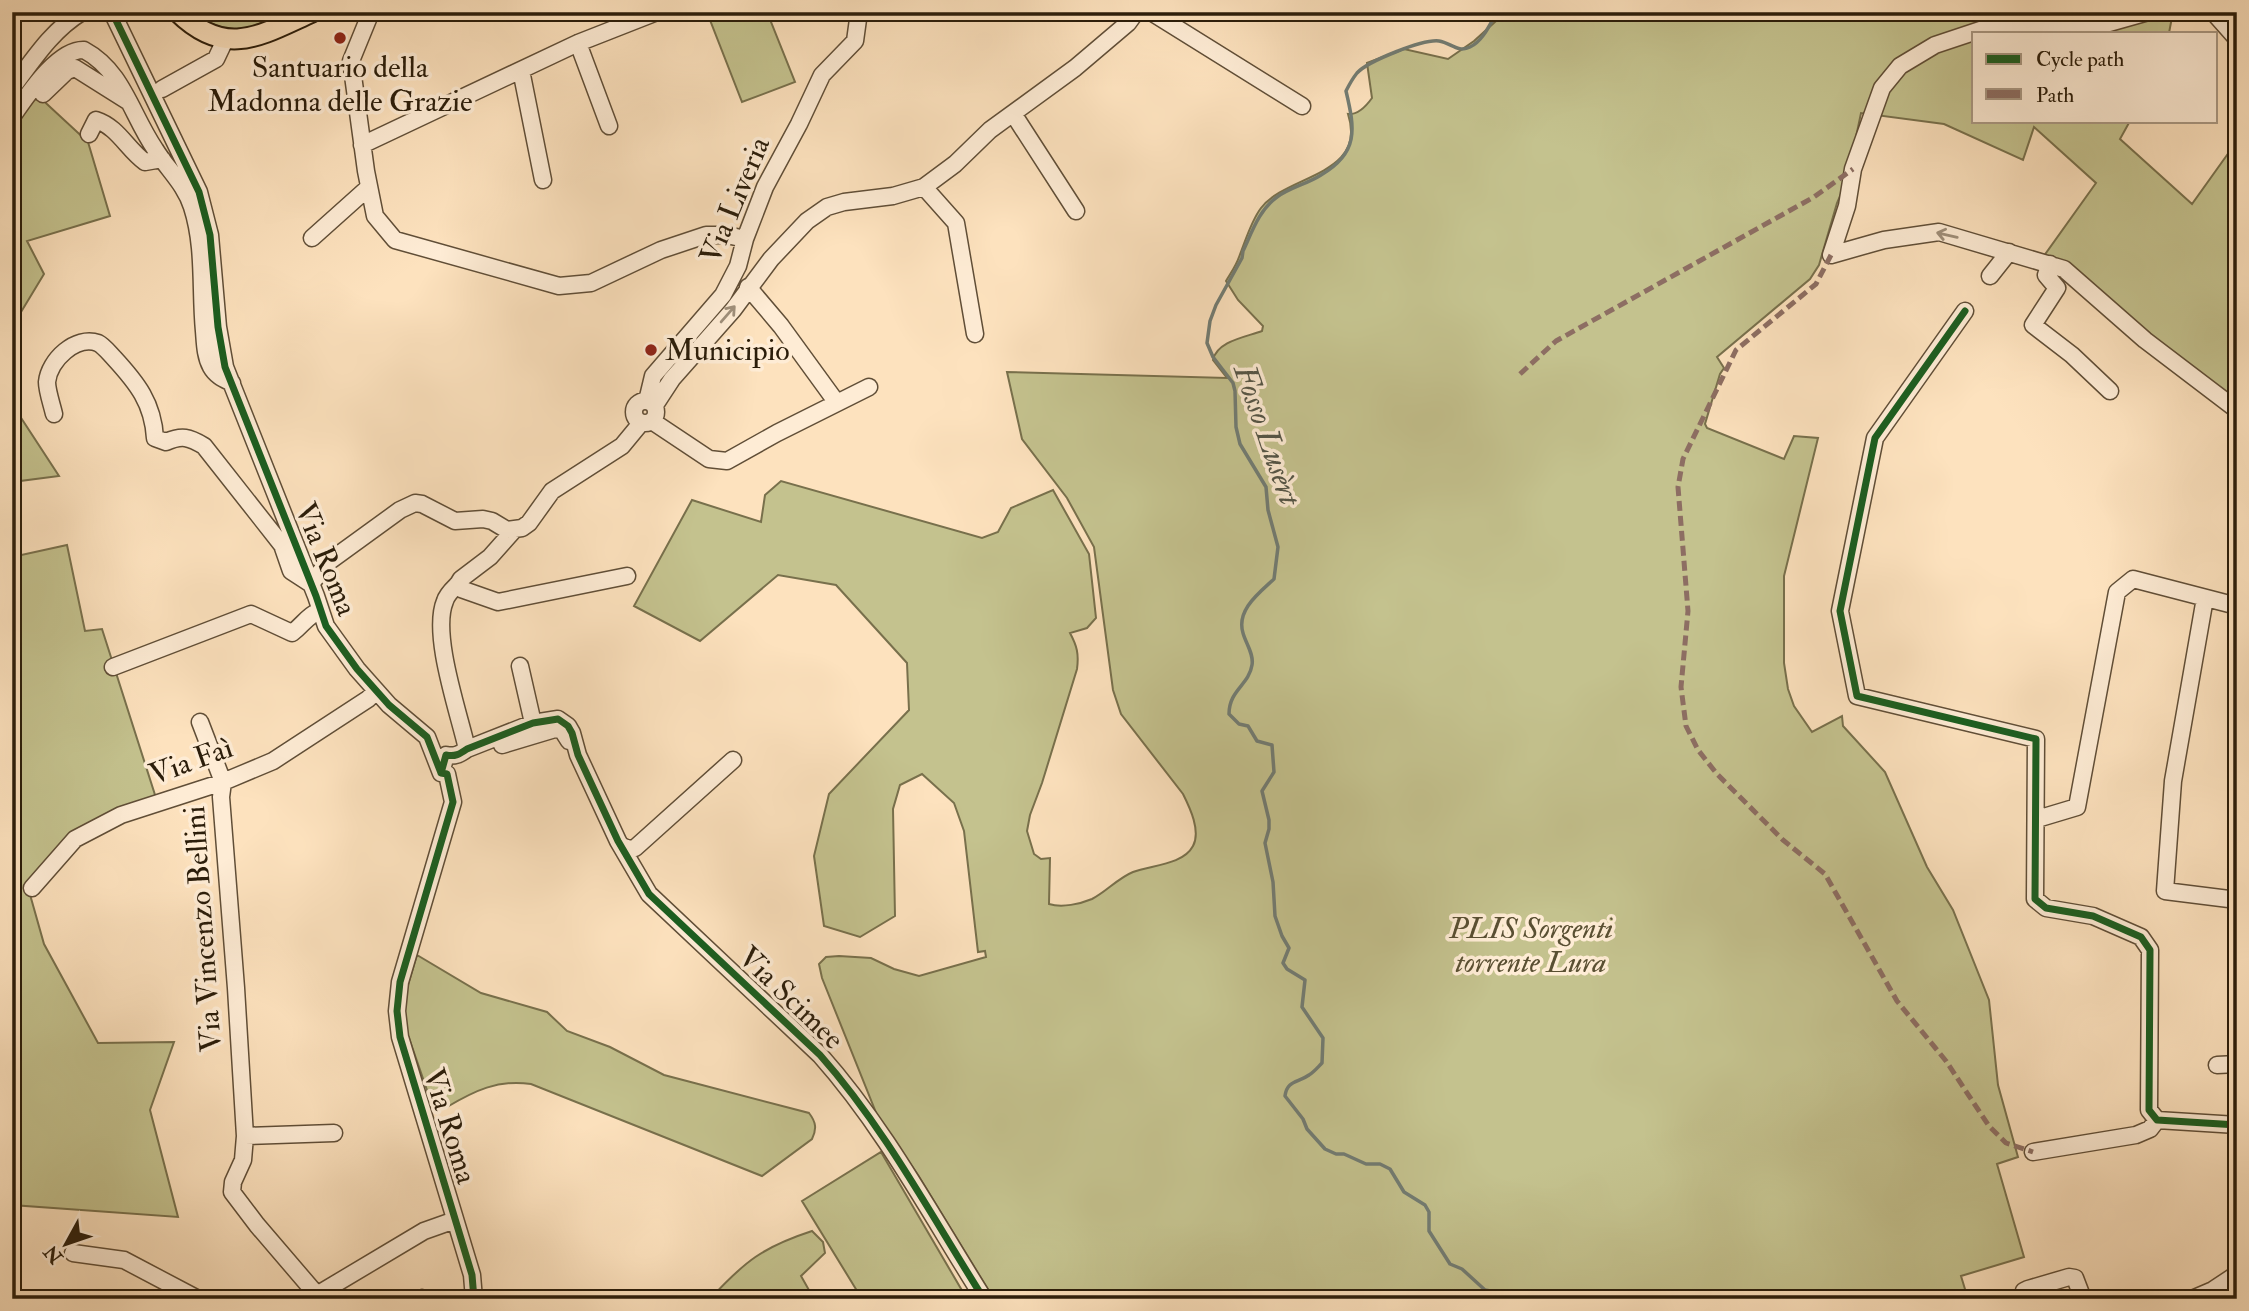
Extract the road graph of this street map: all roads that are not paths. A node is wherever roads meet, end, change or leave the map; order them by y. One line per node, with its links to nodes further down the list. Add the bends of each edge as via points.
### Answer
1 (82, 12): 18 (street, via 55,33)
2 (112, 12): 41 (street, Via Roma, via 199,192 210,235 220,348)
3 (178, 12): 15 (main road, via 201,31)
4 (312, 12): 15 (main road, via 256,37)
5 (371, 12): 27 (street, via 351,61)
6 (657, 12): 16 (street)
7 (859, 12): 34 (street, Via Liveria, via 855,41 822,75 765,187)
8 (1136, 12): 23 (street, via 1086,60)
9 (1151, 12): 22 (street)
10 (2148, 12): 12 (street, one-way to 10, via 2032,23 2109,23)
11 (2213, 12): 14 (street)
12 (1974, 32)
13 (1972, 33): 35 (street, one-way to 13, via 1939,232 1830,254 1882,88 1900,66 1935,45)
14 (2237, 39)
15 (225, 40): 19 (street, via 216,59)
16 (578, 43): 17 (street); 25 (street)
17 (521, 70): 27 (street); 29 (street)
18 (12, 88)
19 (162, 89)
20 (43, 94): 21 (street, via 75,68)
21 (129, 102): 24 (street, via 108,67 94,55 77,50 56,63); 28 (street)
22 (1302, 106)
23 (1014, 115): 31 (street); 32 (street)
24 (12, 117)
25 (609, 126)
26 (89, 135): 28 (street, via 96,120 109,124 145,162)
27 (362, 145): 30 (street)
28 (162, 159): 41 (street, via 193,209 200,244 207,356 217,375)
29 (543, 180)
30 (369, 187): 33 (street); 34 (street, via 375,216 396,240 559,286 591,283 706,235)
31 (924, 187): 38 (street, via 827,207 807,221); 40 (street, via 956,223)
32 (1076, 211)
33 (312, 238)
34 (745, 239): 46 (street, Via Liveria, via 723,295 653,376)
35 (2009, 252): 36 (street); 37 (street)
36 (2050, 264): 43 (street, via 2046,275 2057,288 2033,325); 45 (street, via 2064,269 2145,340)
37 (1990, 276)
38 (748, 288): 44 (street); 46 (street, one-way to 38)
39 (1965, 311): 65 (street, via 1875,438 1840,611 1857,696 2036,739)
40 (975, 334)
41 (232, 383): 50 (street, Via Roma)
42 (869, 387): 44 (street)
43 (2110, 391)
44 (837, 403): 46 (street, via 727,461 709,459)
45 (2237, 410)
46 (649, 412): 48 (street, Via Liveria, via 622,446 552,491 529,523)
47 (54, 414): 50 (street, via 47,382 54,364 74,346 88,341 100,344 138,384 154,419 155,438 166,442 190,437 204,446 282,545 291,571)
48 (514, 530): 50 (street, via 483,519 455,521 415,503 327,563); 51 (street, Via Liveria)
49 (627, 576): 51 (street, via 498,602)
50 (311, 584): 54 (street, Via Roma)
51 (458, 584): 61 (street, via 446,597 441,638)
52 (2205, 597): 53 (street); 65 (street, via 2133,579 2117,592 2077,807); 68 (street, via 2173,781 2165,891)
53 (2237, 606)
54 (320, 610): 56 (street, via 292,633 251,614); 57 (street, Via Roma, via 326,626)
55 (520, 666): 59 (street)
56 (113, 667)
57 (376, 691): 63 (street, Via Roma, via 427,737); 64 (street, Via Faì, via 273,761)
58 (200, 722): 64 (street, Via Vincenzo Bellini)
59 (533, 723): 60 (street, via 550,718); 61 (street)
60 (559, 725): 63 (street, via 459,755); 66 (street, Via Scimee)
61 (467, 749): 63 (street, via 453,757 446,755)
62 (733, 760): 66 (street, via 635,848)
63 (441, 773): 76 (street, Via Roma, via 447,774 453,802 400,982 397,1011 402,1046)
64 (223, 782): 67 (street, Via Faì, via 121,815 75,839); 74 (street, Via Vincenzo Bellini)
65 (2036, 819): 71 (street, via 2035,899 2046,908 2093,916 2141,937 2150,950 2149,1110)
66 (622, 846): 83 (street, Via Scimee, via 649,894 820,1055 850,1090)
67 (32, 888)
68 (2237, 900)
69 (2237, 1064): 70 (street)
70 (2217, 1065)
71 (2157, 1120): 72 (street); 75 (street, via 2136,1135)
72 (2237, 1125)
73 (334, 1133): 74 (street)
74 (244, 1142): 80 (street, Via Vincenzo Bellini, via 232,1192)
75 (2033, 1152)
76 (455, 1220): 79 (street, via 424,1231); 82 (street, Via Roma, via 472,1275)
77 (73, 1253): 81 (street, via 124,1260)
78 (2237, 1274): 86 (street)
79 (337, 1292): 80 (street)
80 (313, 1297)
81 (198, 1299)
82 (474, 1299)
83 (984, 1299)
84 (2024, 1299): 85 (street, via 2028,1289 2069,1277 2075,1278)
85 (2083, 1299)
86 (2192, 1299)

